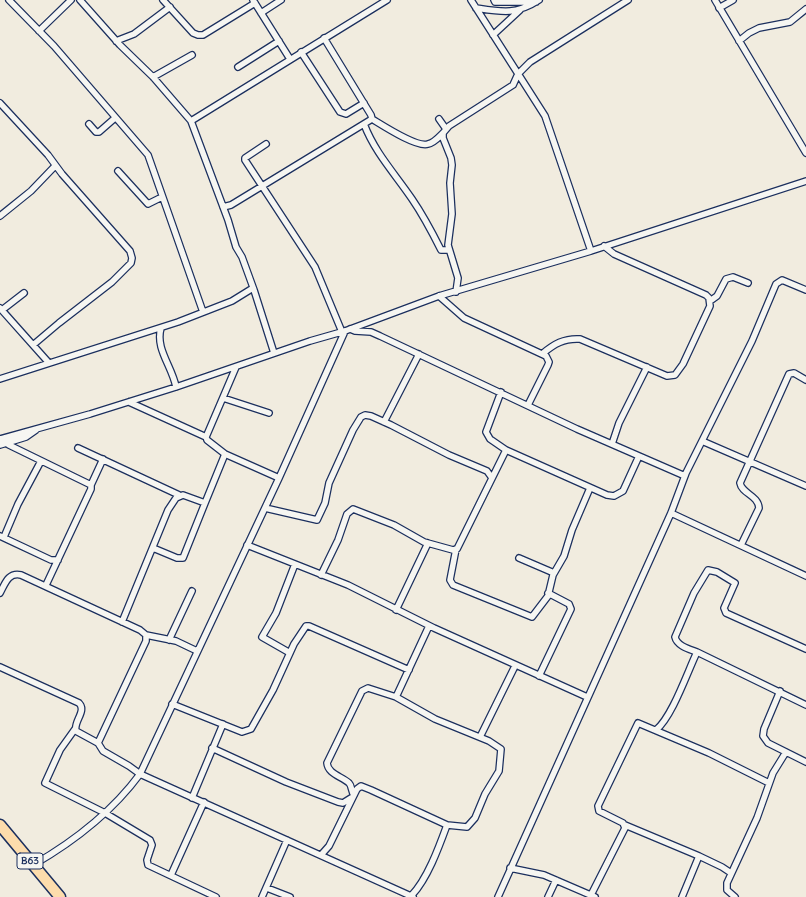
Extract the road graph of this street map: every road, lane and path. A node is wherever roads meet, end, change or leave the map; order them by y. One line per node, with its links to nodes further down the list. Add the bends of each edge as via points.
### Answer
1 (9, 0): 20 (street)
2 (71, 0): 20 (street)
3 (80, 0): 23 (street)
4 (163, 0): 14 (street)
5 (281, 0): 19 (street)
6 (386, 0): 22 (street)
7 (471, 0): 15 (street)
8 (494, 0): 13 (street)
9 (628, 0): 30 (street, via 530,62)
10 (715, 0): 16 (street)
11 (733, 0): 16 (street)
12 (254, 1): 14 (street, via 203,35 193,33); 19 (street)
13 (538, 1): 18 (street)
14 (170, 8): 23 (street, via 134,34)
15 (476, 8): 18 (street, via 496,12); 21 (street)
16 (720, 8): 25 (street)
17 (806, 9): 25 (street, via 790,22 759,28)
18 (520, 10): 21 (street)
19 (261, 13): 24 (street)
20 (39, 31): 34 (street)
21 (493, 35): 30 (street)
22 (324, 38): 26 (street); 33 (street)
23 (116, 41): 31 (street)
24 (279, 41): 28 (street); 29 (street)
25 (739, 41): 42 (street)
26 (301, 52): 28 (street); 33 (street, via 340,112 346,114)
27 (192, 56): 31 (street)
28 (290, 59): 37 (street)
29 (238, 67)
30 (518, 74): 40 (street, via 510,87); 52 (street, via 545,116)
31 (153, 78): 37 (street)
32 (0, 103): 43 (street)
33 (364, 103): 35 (street)
34 (115, 118): 38 (street, via 99,132); 47 (street, via 148,155)
35 (372, 119): 39 (street); 40 (street, via 424,145)
36 (439, 119): 40 (street)
37 (191, 122): 48 (street)
38 (89, 124)
39 (364, 124): 46 (street); 51 (street, via 391,172 412,198 441,250)
40 (445, 131): 51 (street, via 452,165)
41 (266, 144): 46 (street, via 245,158)
42 (806, 153)
43 (55, 166): 49 (street, via 31,191); 64 (street, via 130,251 132,258 131,263 112,282)
44 (118, 171): 47 (street, via 148,204)
45 (806, 181): 50 (street)
46 (261, 185): 48 (street); 63 (street, via 315,267)
47 (162, 196): 61 (street)
48 (224, 207): 54 (street, via 236,247)
49 (0, 216)
50 (604, 246): 52 (street); 59 (street, via 614,254 706,295)
51 (449, 250): 57 (street, via 458,278)
52 (591, 251): 57 (street)
53 (748, 283): 59 (street, via 733,277 726,279 717,296)
54 (253, 288): 61 (street, via 232,301); 65 (street)
55 (806, 290): 83 (street, via 782,280 776,284 752,341)
56 (24, 292): 60 (street)
57 (456, 292): 58 (street)
58 (440, 296): 63 (street); 67 (street, via 464,318)
59 (710, 301): 70 (street, via 686,358 675,375 667,376)
60 (1, 309): 64 (street)
61 (203, 312): 62 (street)
62 (161, 328): 68 (street); 73 (street, via 158,340 173,373)
63 (345, 330): 65 (street); 66 (street, via 371,332); 96 (street)
64 (33, 345): 68 (street)
65 (274, 353): 69 (street)
66 (419, 354): 74 (street); 79 (street)
67 (542, 354): 70 (street, via 561,341 570,338 580,339); 77 (street, via 548,359 548,365)
68 (49, 363): 71 (street)
69 (236, 366): 73 (street); 75 (street)
70 (647, 367): 85 (street, via 619,423)
71 (0, 379)
72 (806, 380): 92 (street, via 794,373 789,374)
73 (176, 387): 76 (street)
74 (501, 392): 77 (street); 87 (street, via 486,432 490,439)
75 (224, 398): 78 (street); 81 (street)
76 (129, 402): 80 (street); 81 (street)
77 (528, 405): 85 (street)
78 (269, 414)
79 (384, 422): 94 (street, via 449,455); 103 (street, via 371,416 361,417 328,483 325,503 317,520)
80 (39, 428): 82 (street); 84 (street, via 26,437)
81 (206, 437): 88 (street, via 209,444)
82 (0, 439): 84 (street)
83 (702, 442): 92 (street); 95 (street)
84 (3, 444): 91 (street)
85 (612, 444): 89 (street)
86 (78, 448): 90 (street)
87 (506, 450): 93 (street); 100 (street)
88 (225, 454): 96 (street); 102 (street)
89 (639, 456): 95 (street); 100 (street, via 620,494 607,495)
90 (103, 459): 98 (street); 101 (street)
91 (41, 460): 98 (street); 105 (street)
92 (748, 461): 99 (street); 108 (street, via 740,485 755,499 759,508)
93 (498, 466): 94 (street); 97 (street)
94 (487, 470): 97 (street)
95 (685, 476): 104 (street)
96 (279, 478): 103 (street)
97 (492, 478): 110 (street)
98 (91, 485): 113 (street)
99 (806, 486)
100 (590, 488): 116 (street, via 564,556)
101 (179, 495): 102 (street); 109 (street, via 168,510)
102 (205, 503): 109 (street, via 183,558)
103 (265, 508): 107 (street)
104 (671, 513): 108 (street); 138 (street)
105 (2, 537): 112 (street)
106 (428, 543): 110 (street); 117 (street, via 394,525 353,509 347,514); 123 (street)
107 (247, 545): 114 (street); 129 (street)
108 (741, 545): 118 (street)
109 (153, 548): 124 (street)
110 (456, 550): 122 (street, via 450,580 453,586 532,617)
111 (519, 558): 116 (street)
112 (51, 560): 113 (street); 115 (street)
113 (58, 560): 115 (street)
114 (295, 564): 117 (street); 131 (street, via 276,613 262,637)
115 (55, 567): 119 (street)
116 (554, 573): 122 (street)
117 (321, 575): 123 (street, via 358,590)
118 (806, 576)
119 (46, 585): 121 (street, via 16,574 6,580); 124 (street)
120 (192, 591): 127 (street)
121 (0, 593)
122 (548, 593): 135 (street, via 569,604 571,609)
123 (396, 610): 125 (street)
124 (122, 622): 126 (street)
125 (429, 626): 133 (street); 134 (street)
126 (146, 635): 127 (street); 145 (street, via 146,641)
127 (169, 640): 129 (street)
128 (806, 649): 130 (street, via 726,613 724,608 735,583 710,569 694,593 675,636 679,644)
129 (197, 651): 139 (street)
130 (697, 652): 136 (street); 143 (street, via 671,708)
131 (290, 653): 134 (street, via 302,629 309,626); 141 (street, via 251,729 242,732)
132 (0, 666): 142 (street, via 79,703 82,710)
133 (515, 666): 135 (street); 144 (street)
134 (409, 670): 137 (street)
135 (539, 676): 138 (street)
136 (780, 691): 140 (street); 147 (street, via 763,736 768,743)
137 (396, 697): 144 (street, via 435,719); 151 (street, via 368,688 362,691 327,763 329,770 350,784)
138 (587, 697): 162 (street)
139 (172, 704): 141 (street); 149 (street)
140 (806, 705)
141 (223, 724): 146 (street)
142 (74, 729): 145 (street); 154 (street, via 60,750 45,783)
143 (656, 730): 150 (street); 157 (street, via 636,725 598,806 599,811)
144 (480, 737): 156 (street, via 501,749 499,771 470,824 463,828)
145 (98, 743): 149 (street, via 103,751)
146 (212, 748): 151 (street, via 286,782 338,802 343,803); 152 (street)
147 (786, 752): 148 (street); 150 (street)
148 (806, 762)
149 (140, 774): 152 (street); 154 (street, via 123,796)
150 (769, 783): 163 (street, via 757,818)
151 (352, 796): 156 (street, via 361,786); 159 (street, via 329,846)
152 (192, 798): 153 (street)
153 (204, 802): 158 (street); 164 (street)
154 (105, 813): 161 (street, via 71,841); 164 (street, via 151,841 146,863)
155 (0, 825): 161 (highway, B63)
156 (447, 825): 167 (street, via 430,866)
157 (625, 825): 160 (street); 168 (street)
158 (287, 840): 159 (street); 166 (street)
159 (321, 855): 167 (street)
160 (699, 856): 163 (street); 175 (street)
161 (33, 865): 169 (highway, B63)
162 (510, 868): 165 (street, via 532,871); 173 (street)
163 (731, 873): 176 (street, via 727,890)
164 (171, 875): 170 (street)
165 (556, 880): 168 (street); 174 (street)
166 (267, 888): 171 (street); 172 (street)
167 (412, 896)
168 (593, 896)
169 (60, 897)
170 (216, 897)
171 (262, 897)
172 (290, 897)
173 (498, 897)
174 (548, 897)
175 (682, 897)
176 (735, 897)

